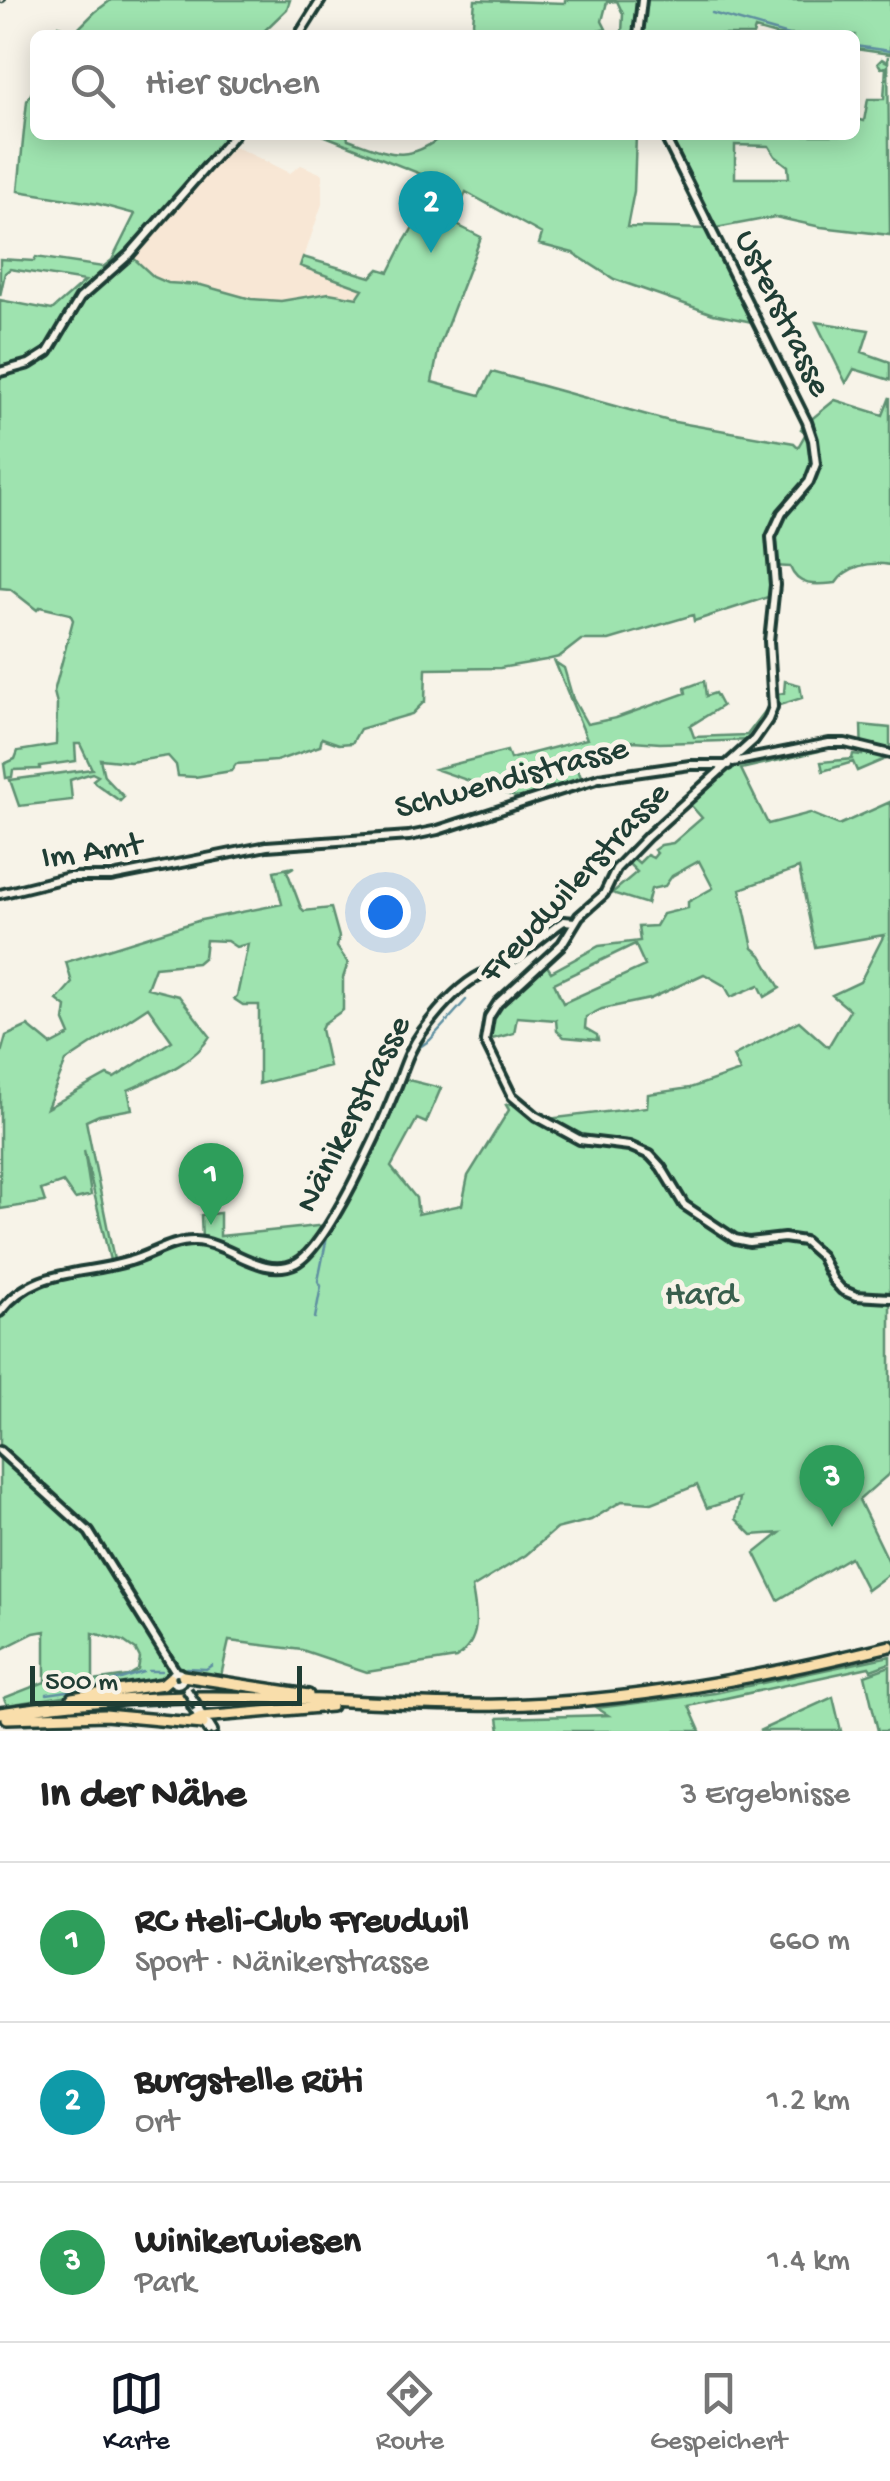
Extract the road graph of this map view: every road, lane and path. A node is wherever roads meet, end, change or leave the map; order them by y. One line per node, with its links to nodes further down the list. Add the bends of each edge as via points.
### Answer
1 (321, 0): 3 (street)
2 (642, 0): 4 (street)
3 (302, 30)
4 (639, 30)
5 (230, 140): 7 (street, via 130,254 80,298 37,360)
6 (666, 140): 8 (street, Usterstrasse, via 814,440 812,476)
7 (0, 372)
8 (782, 513): 10 (street, Freudwilerstrasse, via 771,546 773,707 759,734)
9 (890, 754): 10 (street, Schwendistrasse, via 829,742)
10 (730, 763): 11 (street, Schwendistrasse, via 599,778 424,834 267,846); 13 (street, Freudwilerstrasse, via 640,843)
11 (190, 862): 12 (street, Im Amt, via 111,877 69,877)
12 (0, 894)
13 (575, 922): 14 (street, Freudwilerstrasse, via 562,944 489,1017 484,1041 512,1096 571,1136 650,1155 684,1204 735,1239 804,1241 822,1256 842,1290); 15 (street, Nänikerstrasse, via 564,921 475,978 431,1021 412,1047 328,1223 300,1260 268,1266 186,1241 30,1286)
14 (890, 1298)
15 (0, 1312)
16 (0, 1450): 18 (street, via 93,1538)
17 (890, 1649): 19 (highway, via 617,1698); 20 (highway, via 730,1687 629,1702 504,1710)
18 (179, 1681): 19 (highway); 21 (highway); 22 (street, bridge)
19 (348, 1702): 21 (highway, via 165,1697)
20 (331, 1706): 21 (highway, via 140,1704); 22 (highway)
21 (1, 1716): 22 (highway)
22 (201, 1720)

